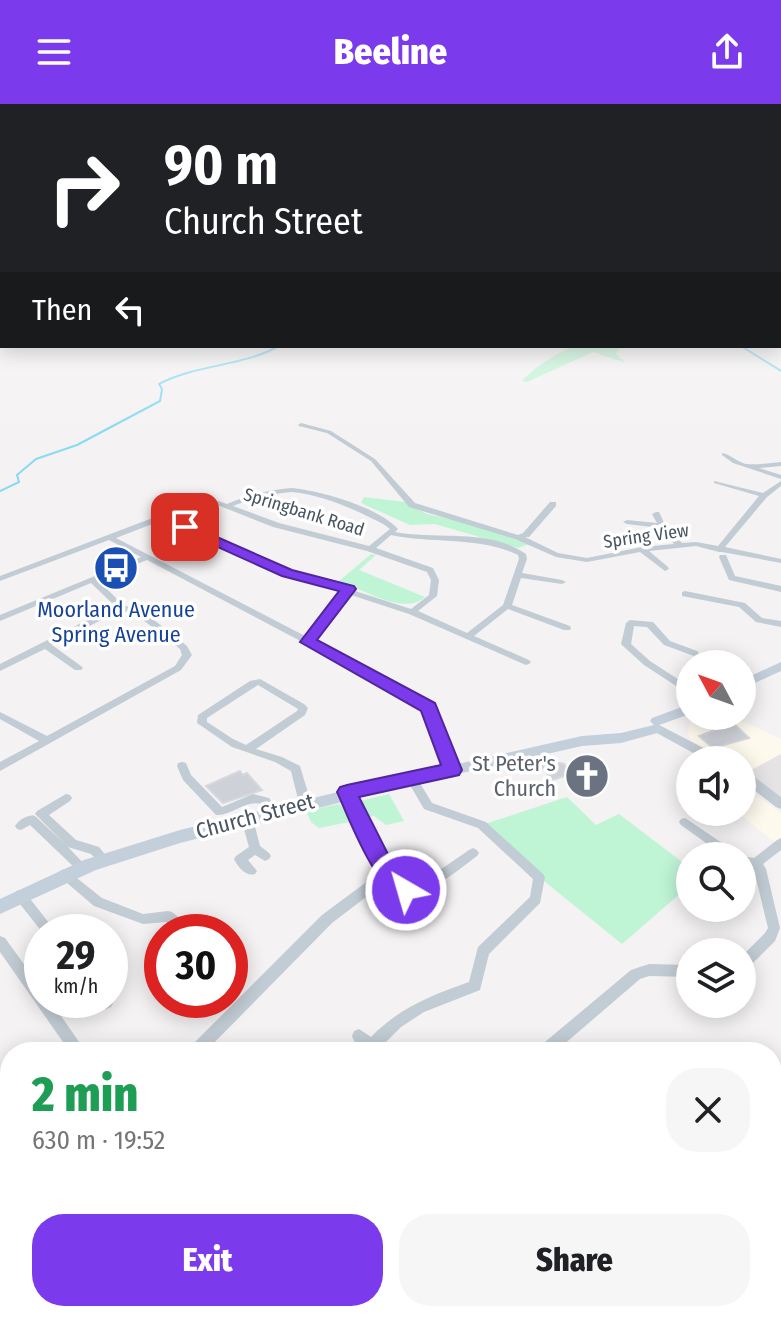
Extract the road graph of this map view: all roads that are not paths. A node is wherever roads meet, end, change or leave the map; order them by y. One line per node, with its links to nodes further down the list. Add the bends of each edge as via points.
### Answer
1 (301, 425): 17 (street, Spring View, via 329,432 373,460 412,505)
2 (724, 454): 4 (street)
3 (781, 464): 4 (street)
4 (749, 466): 5 (street)
5 (781, 477)
6 (716, 482): 8 (street)
7 (781, 483): 8 (street)
8 (764, 495): 21 (street)
9 (553, 504): 17 (street, via 526,535)
10 (228, 506): 12 (street, Springbank Road, via 202,503); 15 (street, via 259,494 312,491 388,523 394,529); 19 (street, Springbank Road, via 276,525)
11 (656, 514): 14 (street)
12 (166, 516): 16 (street, Springbank Road); 29 (street, via 287,573)
13 (627, 522): 14 (street)
14 (662, 526): 18 (street)
15 (391, 533): 19 (street); 25 (street, via 411,539 467,539 517,551 523,559)
16 (109, 537): 22 (street); 26 (street, Springbank Road)
17 (518, 537): 20 (street, Spring View, via 556,555 587,560)
18 (680, 545): 20 (street, Spring View); 21 (street, Spring View, via 696,544)
19 (370, 549): 34 (street, Springbank Road, via 434,574 433,596)
20 (642, 549): 24 (street)
21 (721, 554): 23 (street, Spring View); 30 (street, via 732,578)
22 (147, 557): 27 (street); 39 (street)
23 (781, 561)
24 (665, 569)
25 (517, 575): 28 (street); 32 (street)
26 (0, 579)
27 (93, 580): 33 (street); 35 (street)
28 (562, 582)
29 (348, 589): 34 (street); 39 (street)
30 (781, 589)
31 (685, 594): 36 (street, via 742,605 759,620)
32 (507, 606): 37 (street); 38 (street)
33 (120, 607): 40 (street); 51 (street, via 141,614 184,648 184,661)
34 (412, 612): 38 (street)
35 (0, 618)
36 (781, 624)
37 (567, 628)
38 (467, 637): 42 (street)
39 (308, 642): 56 (street, via 428,707)
40 (45, 644): 44 (street); 45 (street)
41 (686, 650): 47 (street, via 667,643 650,624 630,623 626,644 633,653)
42 (526, 662)
43 (781, 666): 46 (main road)
44 (0, 668)
45 (78, 668)
46 (756, 678)
47 (676, 681)
48 (0, 715): 51 (street)
49 (676, 719): 50 (main road)
50 (658, 726): 52 (street); 56 (main road, Church Street, via 621,738)
51 (45, 740): 55 (street)
52 (690, 746)
53 (247, 750): 53 (street, via 202,723 202,717 260,682 303,708); 61 (street, via 296,769)
54 (182, 766): 63 (street, via 220,812 253,798 265,801)
55 (0, 767)
56 (452, 770): 57 (main road, Church Street)
57 (411, 778): 59 (main road, Church Street); 86 (street, via 428,806 482,825 539,877 536,899 483,951 475,986 419,1006)
58 (756, 785): 62 (street)
59 (347, 792): 61 (main road, Church Street); 76 (street)
60 (66, 798): 71 (street, via 41,814 72,844 95,850)
61 (305, 803): 63 (main road, Church Street)
62 (781, 804)
63 (272, 812): 64 (main road, Church Street)
64 (247, 819): 71 (main road, Church Street); 74 (street, via 260,853 240,859)
65 (21, 826): 72 (street, via 31,819)
66 (691, 826): 67 (street)
67 (713, 842)
68 (781, 843): 70 (street)
69 (473, 853): 76 (street, via 424,887 406,890)
70 (756, 857)
71 (102, 858): 72 (main road, Church Street)
72 (80, 866): 75 (main road, Church Street)
73 (756, 866): 82 (street, via 774,928)
74 (251, 871)
75 (64, 874): 77 (main road, Church Street); 80 (street, via 98,902)
76 (387, 874): 85 (street, via 327,919)
77 (20, 895): 78 (main road, Church Street); 79 (street)
78 (0, 907)
79 (35, 914)
80 (144, 919)
81 (0, 942): 84 (street)
82 (756, 951)
83 (676, 971): 87 (street, via 636,974)
84 (72, 1042)
85 (205, 1042)
86 (373, 1042)
87 (556, 1042)

